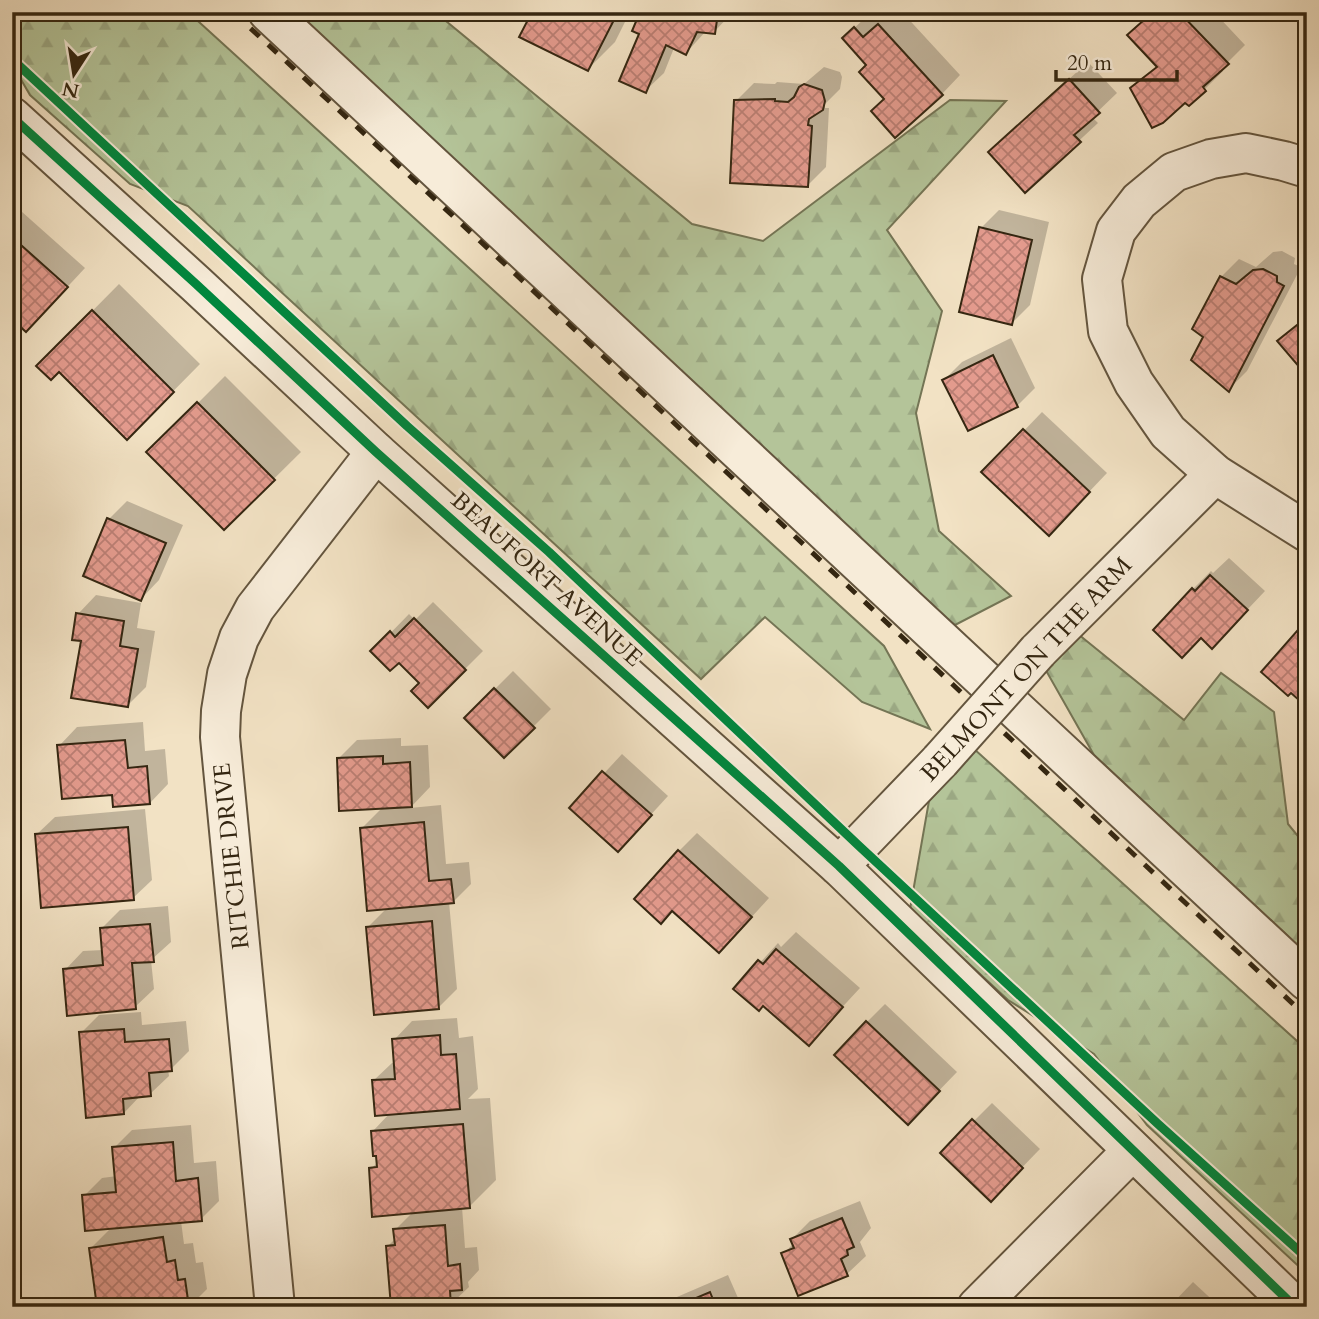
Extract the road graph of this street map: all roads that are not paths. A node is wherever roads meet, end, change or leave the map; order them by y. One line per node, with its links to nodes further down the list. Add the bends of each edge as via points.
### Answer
1 (268, 12): 8 (street)
2 (12, 117): 4 (street, BEAUFORT AVENUE)
3 (1307, 168): 5 (street, via 1246,153 1211,159 1174,172 1139,201 1116,230 1102,279 1108,331 1133,383 1168,432)
4 (376, 452): 7 (street, BEAUFORT AVENUE); 10 (street, RITCHIE DRIVE, via 255,608 227,674 221,711 221,751)
5 (1215, 474): 6 (street); 7 (street, BELMONT ON THE ARM, bridge, via 1038,652)
6 (1307, 532)
7 (839, 866): 9 (street, BEAUFORT AVENUE)
8 (1307, 981)
9 (1132, 1151): 11 (street); 12 (street, BEAUFORT AVENUE)
10 (275, 1307)
11 (977, 1307)
12 (1295, 1307)

